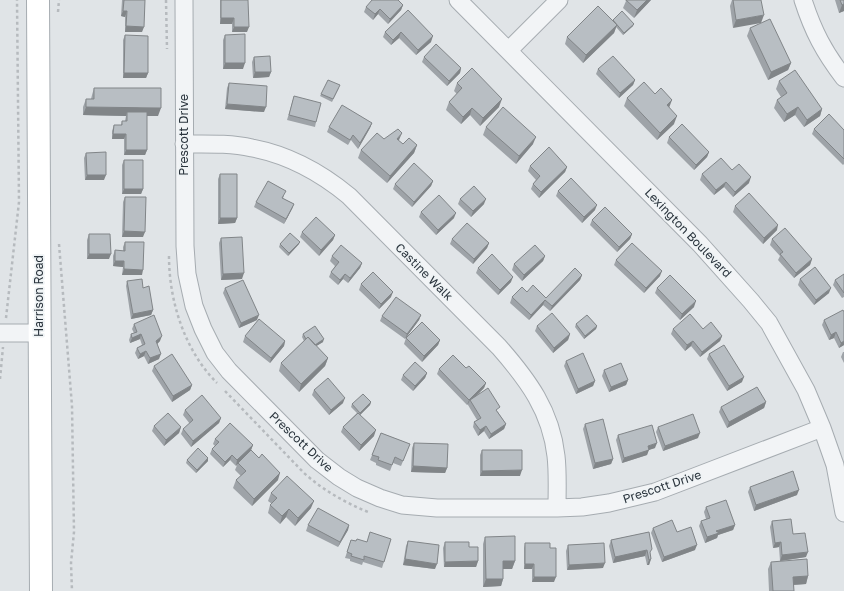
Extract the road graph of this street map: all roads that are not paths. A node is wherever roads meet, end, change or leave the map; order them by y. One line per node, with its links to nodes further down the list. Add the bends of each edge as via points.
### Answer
1 (38, 0): 10 (street, Harrison Road)
2 (184, 0): 8 (street, Prescott Drive)
3 (458, 0): 6 (street, Lexington Boulevard)
4 (559, 0): 6 (street)
5 (803, 0): 7 (street, via 821,44)
6 (508, 50): 11 (street, Lexington Boulevard, via 700,244 751,301 769,323 803,383)
7 (844, 78)
8 (184, 144): 12 (street, Castine Walk, via 232,145 269,152 310,169 331,181 349,196 499,347 531,387 543,406 551,429 556,456); 12 (street, Prescott Drive, via 187,274 194,306 215,353 289,433 339,477 357,488 402,505 437,508)
9 (2, 333): 10 (street)
10 (39, 333): 14 (street, Harrison Road)
11 (822, 428): 12 (street, Prescott Drive, via 648,494 609,503); 13 (street, Lexington Boulevard, via 835,465)
12 (558, 508)
13 (844, 512)
14 (41, 591)

